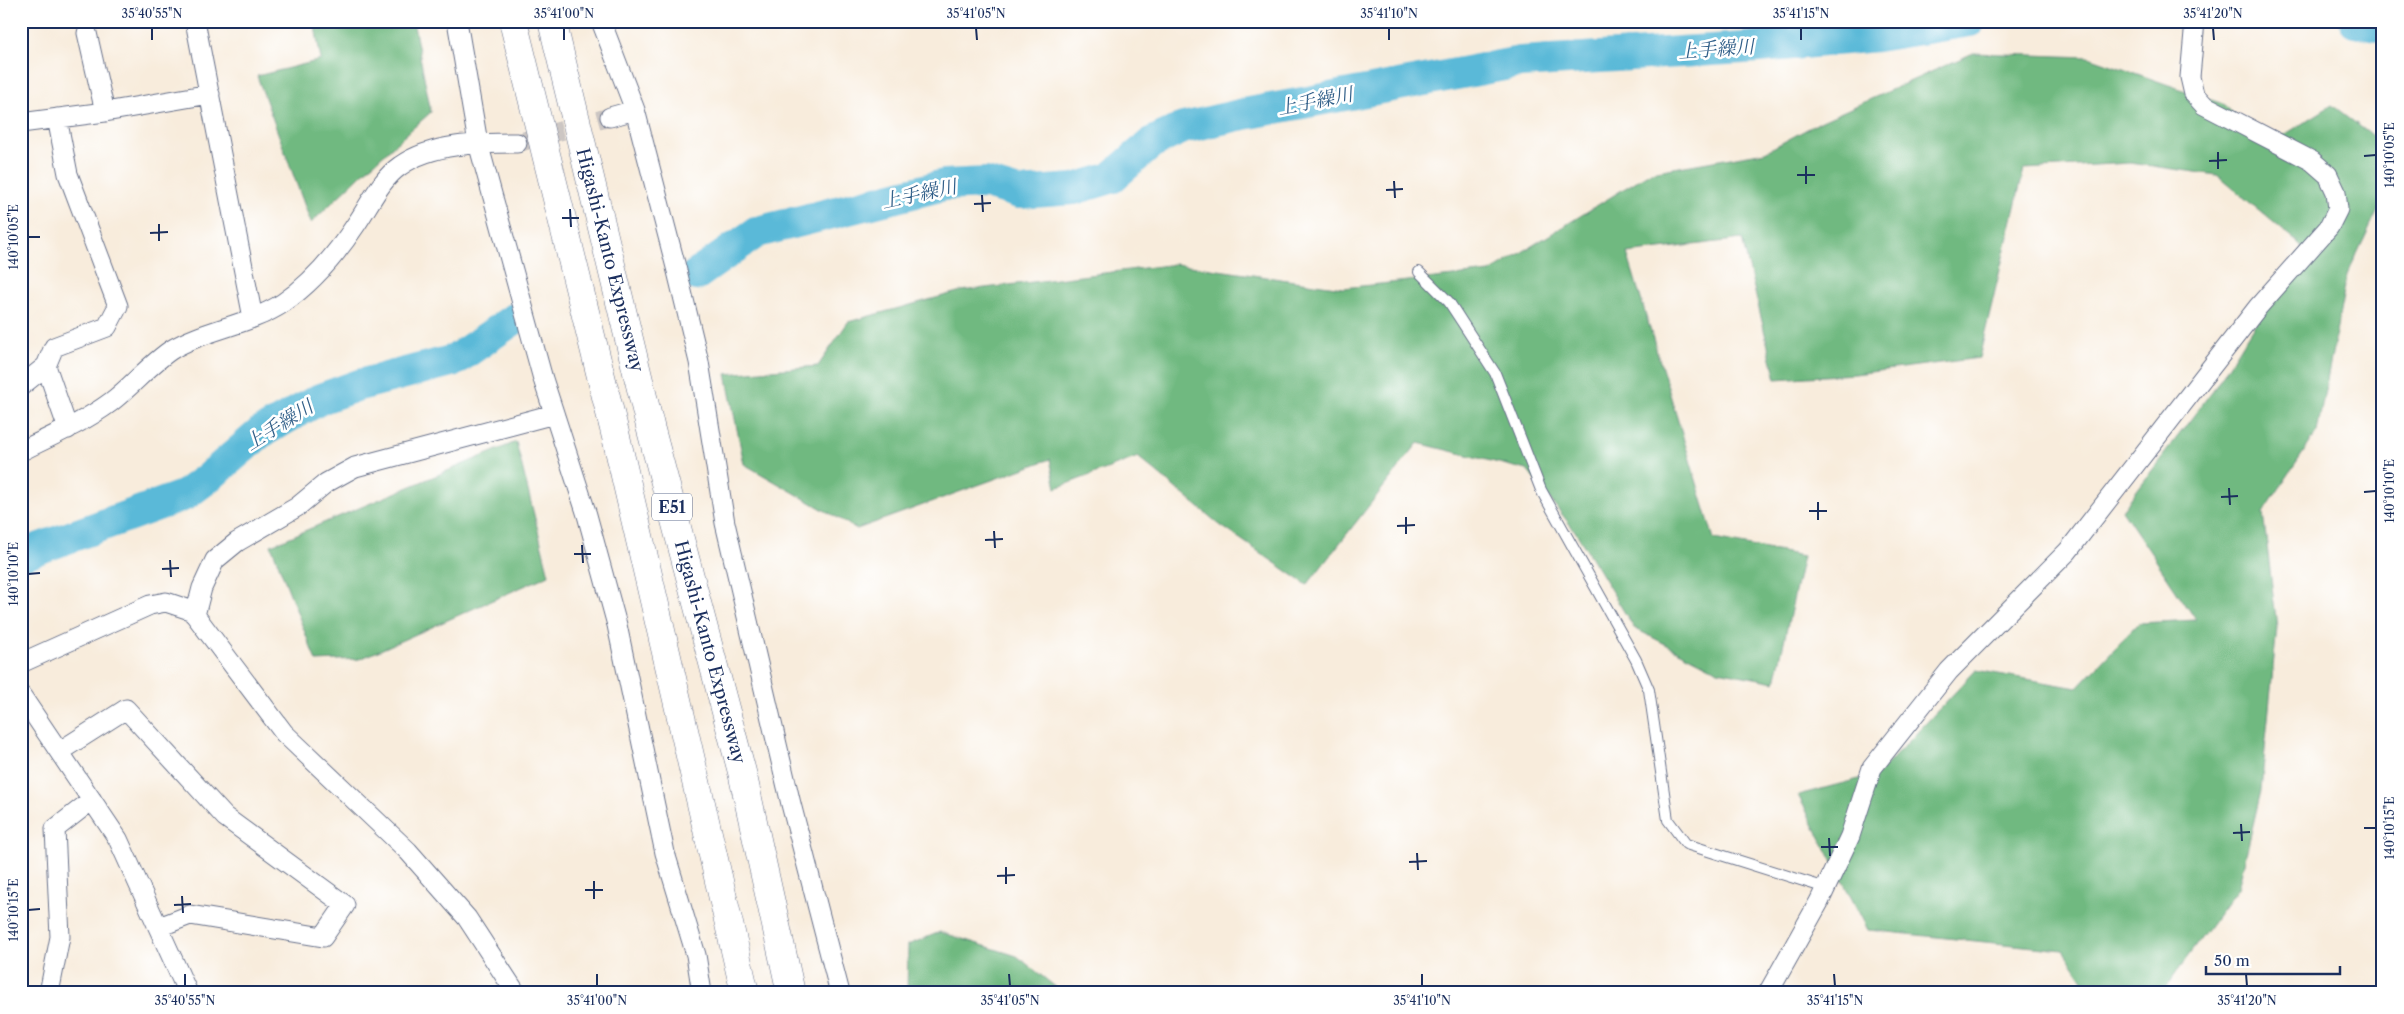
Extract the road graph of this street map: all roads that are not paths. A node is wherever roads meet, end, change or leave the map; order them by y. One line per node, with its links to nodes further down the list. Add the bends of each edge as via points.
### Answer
1 (195, 21): 8 (street)
2 (458, 21): 14 (street)
3 (513, 21): 34 (highway, Higashi-Kanto Expressway / E51, via 617,441)
4 (552, 21): 35 (highway, Higashi-Kanto Expressway / E51, via 651,430 742,772)
5 (601, 21): 9 (street)
6 (2196, 21): 28 (street, via 2190,77 2194,94 2204,105 2312,161 2328,175 2336,192 2338,209 2318,242 2258,307 2068,551 1949,670 1872,768 1850,836)
7 (87, 33): 10 (street)
8 (210, 94): 10 (street); 17 (street)
9 (635, 110): 11 (street); 36 (street, via 699,362 725,523 790,804)
10 (106, 112): 12 (street)
11 (610, 117)
12 (57, 118): 13 (street); 18 (street, via 68,174 118,306 107,327 54,347)
13 (21, 123)
14 (478, 143): 15 (street); 17 (street, via 436,151 401,165 390,174 346,238 312,277 283,303); 20 (street)
15 (517, 143)
16 (1419, 272): 28 (lane, via 1449,302 1494,373 1541,490 1636,660 1649,690 1668,820 1686,844)
17 (253, 318): 21 (street, via 172,350 111,402)
18 (46, 366): 19 (street); 21 (street)
19 (21, 386)
20 (554, 414): 23 (street, via 355,467 326,483 297,507 237,542 215,560); 33 (street, via 587,515 616,625 665,854 696,955)
21 (68, 429): 22 (street)
22 (21, 451)
23 (195, 614): 24 (street, via 166,602 150,605); 32 (street, via 284,733 408,851 467,918)
24 (21, 663)
25 (21, 695): 26 (street)
26 (60, 751): 27 (street); 29 (street, via 126,709 224,817 345,905 323,937 190,915)
27 (92, 800): 29 (street, via 118,839); 30 (street, via 54,829 60,936)
28 (1826, 888): 37 (street)
29 (159, 927): 31 (street)
30 (49, 993)
31 (188, 993)
32 (516, 993)
33 (702, 993)
34 (745, 993)
35 (791, 993)
36 (840, 993)
37 (1768, 993)

